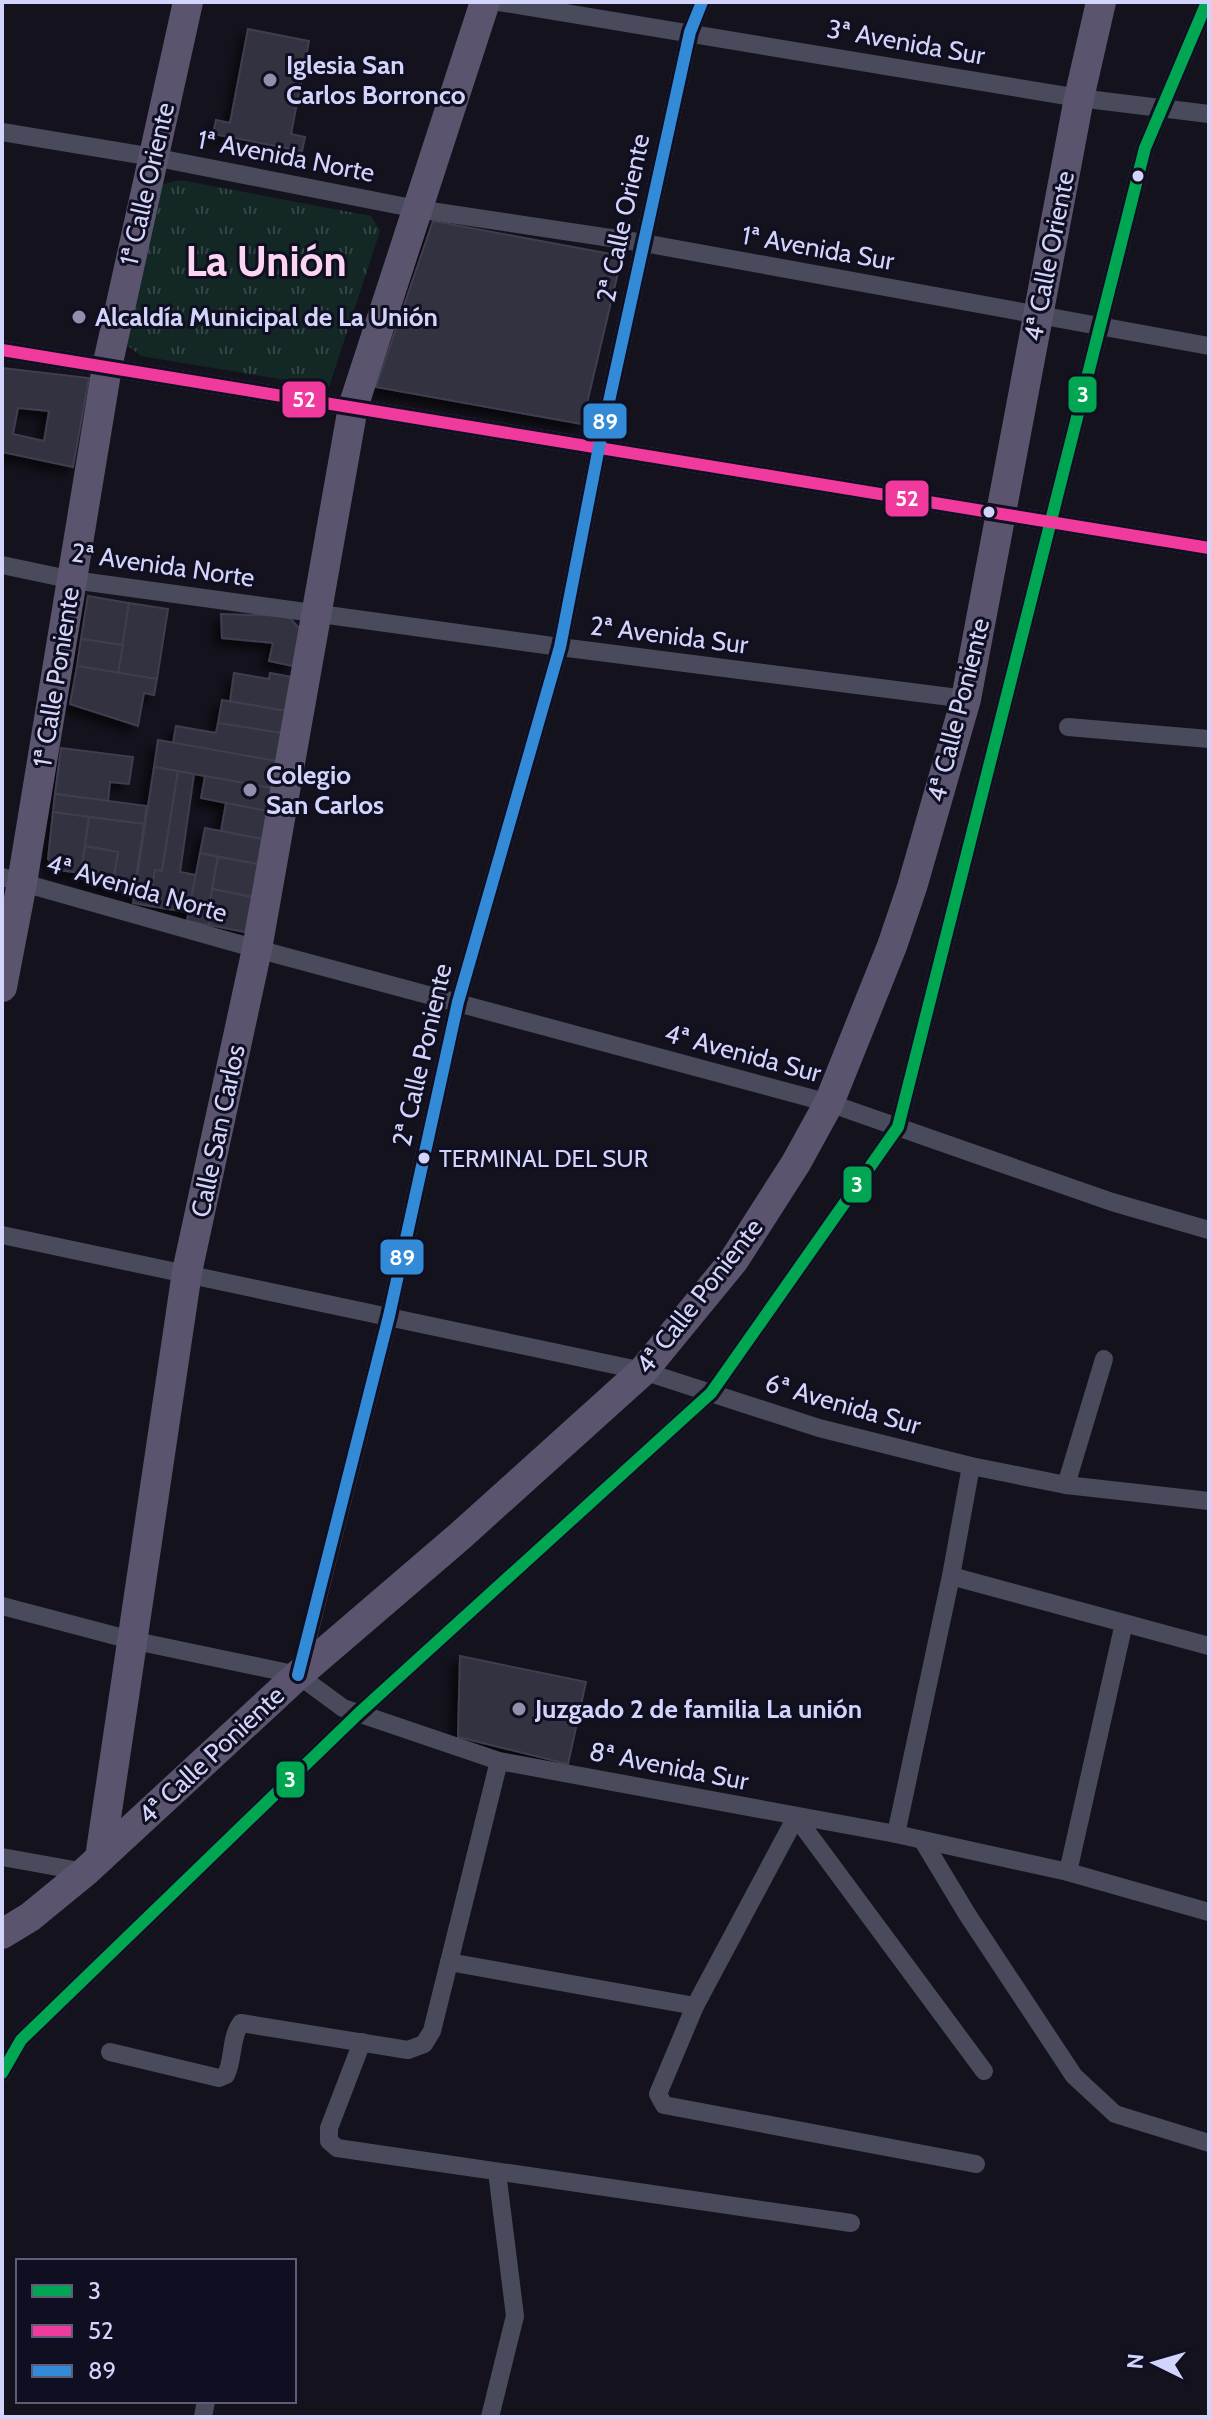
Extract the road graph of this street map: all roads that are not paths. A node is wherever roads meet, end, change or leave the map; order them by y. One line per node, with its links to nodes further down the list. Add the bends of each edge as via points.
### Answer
1 (188, 2): 12 (main road, 1ª Calle Oriente)
2 (485, 2): 13 (main road, Calle San Carlos)
3 (499, 2): 7 (street, 3ª Avenida Sur)
4 (702, 2): 7 (street, 2ª Calle Oriente)
5 (1101, 2): 8 (main road, 4ª Calle Oriente)
6 (1207, 2): 9 (street)
7 (690, 32): 8 (street, 3ª Avenida Sur); 14 (street, 2ª Calle Oriente)
8 (1079, 98): 9 (street, 3ª Avenida Sur); 15 (main road, 4ª Calle Oriente)
9 (1163, 107): 10 (street, 3ª Avenida Sur); 16 (street, via 1145,148)
10 (1209, 114)
11 (2, 132): 12 (street, 1ª Avenida Norte)
12 (153, 157): 13 (street, 1ª Avenida Norte); 19 (main road, 1ª Calle Oriente)
13 (417, 209): 14 (street, 1ª Avenida Sur); 20 (main road, Calle San Carlos)
14 (644, 243): 15 (street, 1ª Avenida Sur); 21 (street, 2ª Calle Oriente)
15 (1038, 315): 16 (street, 1ª Avenida Sur); 22 (main road, 4ª Calle Oriente)
16 (1100, 326): 17 (street, 1ª Avenida Sur); 23 (street)
17 (1209, 346)
18 (2, 350): 19 (street)
19 (107, 367): 20 (street); 26 (main road, 1ª Calle Poniente)
20 (353, 407): 21 (street); 27 (main road, Calle San Carlos)
21 (599, 447): 22 (street); 28 (street, 2ª Calle Poniente)
22 (1000, 512): 23 (street); 29 (main road, 4ª Calle Poniente)
23 (1052, 521): 24 (street); 37 (street)
24 (1209, 548)
25 (2, 565): 26 (street, 2ª Avenida Norte)
26 (73, 580): 27 (street, 2ª Avenida Norte); 32 (main road, 1ª Calle Poniente)
27 (318, 613): 28 (street, 2ª Avenida Sur); 33 (main road, Calle San Carlos)
28 (560, 647): 29 (street, 2ª Avenida Sur); 35 (street, 2ª Calle Poniente)
29 (966, 699): 36 (main road, 4ª Calle Poniente, via 892,946)
30 (1068, 727): 31 (street)
31 (1209, 739)
32 (12, 880): 33 (street, 4ª Avenida Norte); 34 (main road, 1ª Calle Poniente)
33 (257, 949): 35 (street, 4ª Avenida Sur); 40 (main road, Calle San Carlos)
34 (2, 987)
35 (458, 1002): 36 (street, 4ª Avenida Sur); 41 (street, 2ª Calle Poniente)
36 (829, 1103): 37 (street, 4ª Avenida Sur); 43 (main road, 4ª Calle Poniente, via 734,1260)
37 (898, 1127): 38 (street, 4ª Avenida Sur); 44 (street)
38 (1209, 1230)
39 (2, 1235): 40 (street, 6ª Avenida Sur)
40 (187, 1272): 41 (street, 6ª Avenida Sur); 51 (main road, Calle San Carlos)
41 (389, 1316): 43 (street, 6ª Avenida Sur); 53 (street, 2ª Calle Poniente)
42 (1104, 1359): 46 (street)
43 (643, 1371): 44 (street, 6ª Avenida Sur); 53 (main road, 4ª Calle Poniente)
44 (711, 1393): 45 (street, 6ª Avenida Sur, via 819,1428); 54 (street)
45 (971, 1466): 46 (street, 6ª Avenida Sur); 48 (street)
46 (1066, 1485): 47 (street, 6ª Avenida Sur)
47 (1209, 1501)
48 (951, 1576): 50 (street); 57 (street)
49 (2, 1606): 51 (street, 8ª Avenida Sur)
50 (1124, 1623): 52 (street); 61 (street)
51 (131, 1640): 53 (street, 8ª Avenida Sur); 60 (main road, Calle San Carlos)
52 (1209, 1646)
53 (298, 1675): 54 (street, 8ª Avenida Sur, via 343,1708); 60 (main road, 4ª Calle Poniente)
54 (359, 1713): 55 (street, 8ª Avenida Sur); 69 (street, via 21,2040)
55 (499, 1761): 56 (street, 8ª Avenida Sur); 64 (street)
56 (796, 1817): 57 (street, 8ª Avenida Sur); 65 (street); 68 (street)
57 (896, 1834): 58 (street, 8ª Avenida Sur)
58 (923, 1841): 61 (street, 8ª Avenida Sur); 70 (street, via 1074,2076 1115,2114)
59 (2, 1857): 60 (street)
60 (92, 1865): 63 (main road, 4ª Calle Poniente)
61 (1068, 1872): 62 (street, 8ª Avenida Sur)
62 (1209, 1912)
63 (2, 1934)
64 (449, 1962): 65 (street); 66 (street, via 424,2044 408,2050)
65 (695, 2006): 71 (street, via 661,2082 658,2094 664,2105)
66 (362, 2042): 67 (street, via 241,2023 230,2068 219,2078); 72 (street, via 329,2128 329,2141 337,2148)
67 (110, 2052)
68 (984, 2071)
69 (2, 2073)
70 (1209, 2143)
71 (976, 2164)
72 (497, 2172): 73 (street); 74 (street, via 515,2316)
73 (851, 2223)
74 (490, 2417)

